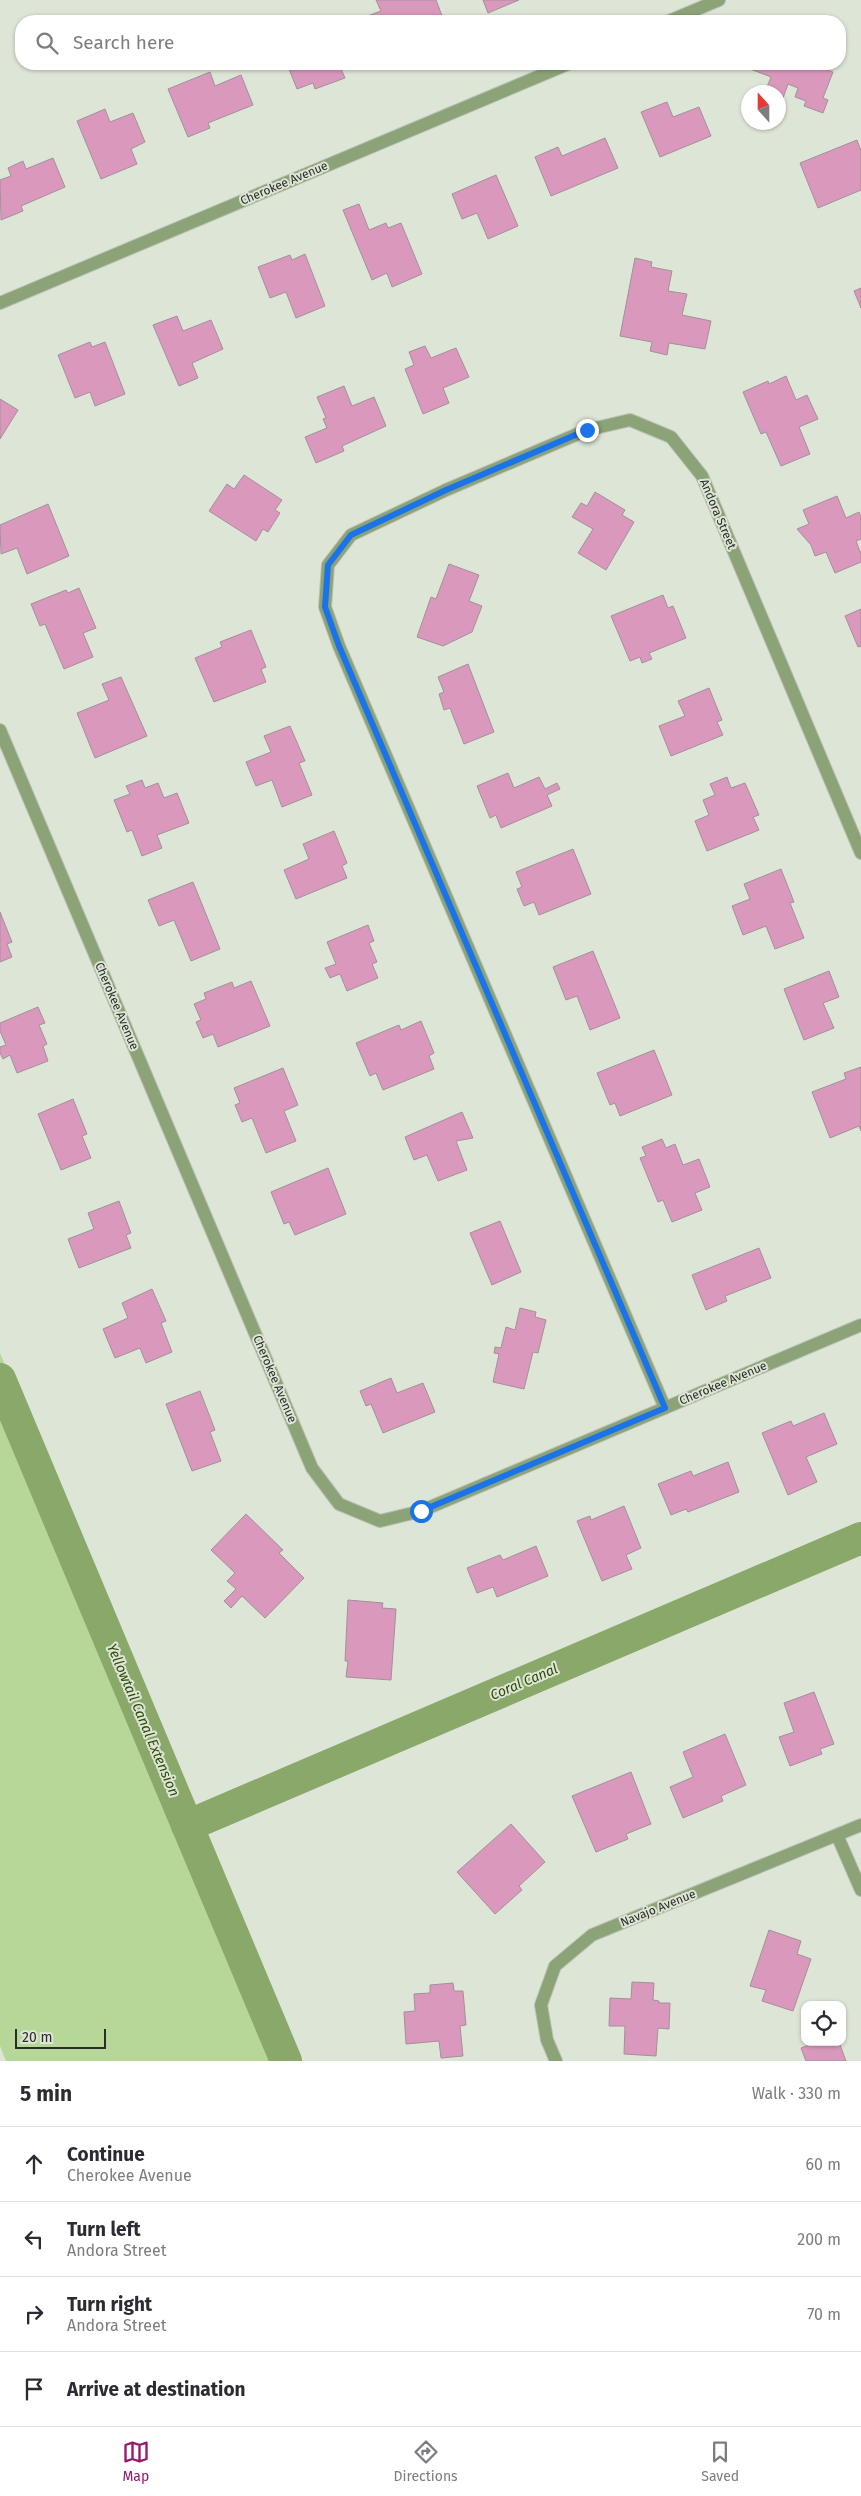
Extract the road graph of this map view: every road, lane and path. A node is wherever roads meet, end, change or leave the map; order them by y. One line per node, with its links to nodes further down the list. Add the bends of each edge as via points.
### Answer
1 (720, 0): 2 (street)
2 (684, 15)
3 (554, 70): 4 (street, Cherokee Avenue)
4 (0, 303)
5 (0, 730): 8 (street, Cherokee Avenue, via 312,1468 339,1504 380,1521 421,1511)
6 (861, 853): 8 (street, Andora Street, via 702,476 671,437 630,420 587,430 351,535 328,565 325,607 339,646)
7 (861, 1325): 8 (street, Cherokee Avenue)
8 (665, 1408)
9 (861, 1825): 10 (street, Navajo Avenue)
10 (837, 1835): 11 (street); 12 (street, Navajo Avenue, via 592,1935 555,1966 541,2005 546,2040)
11 (861, 1890)
12 (556, 2061)

